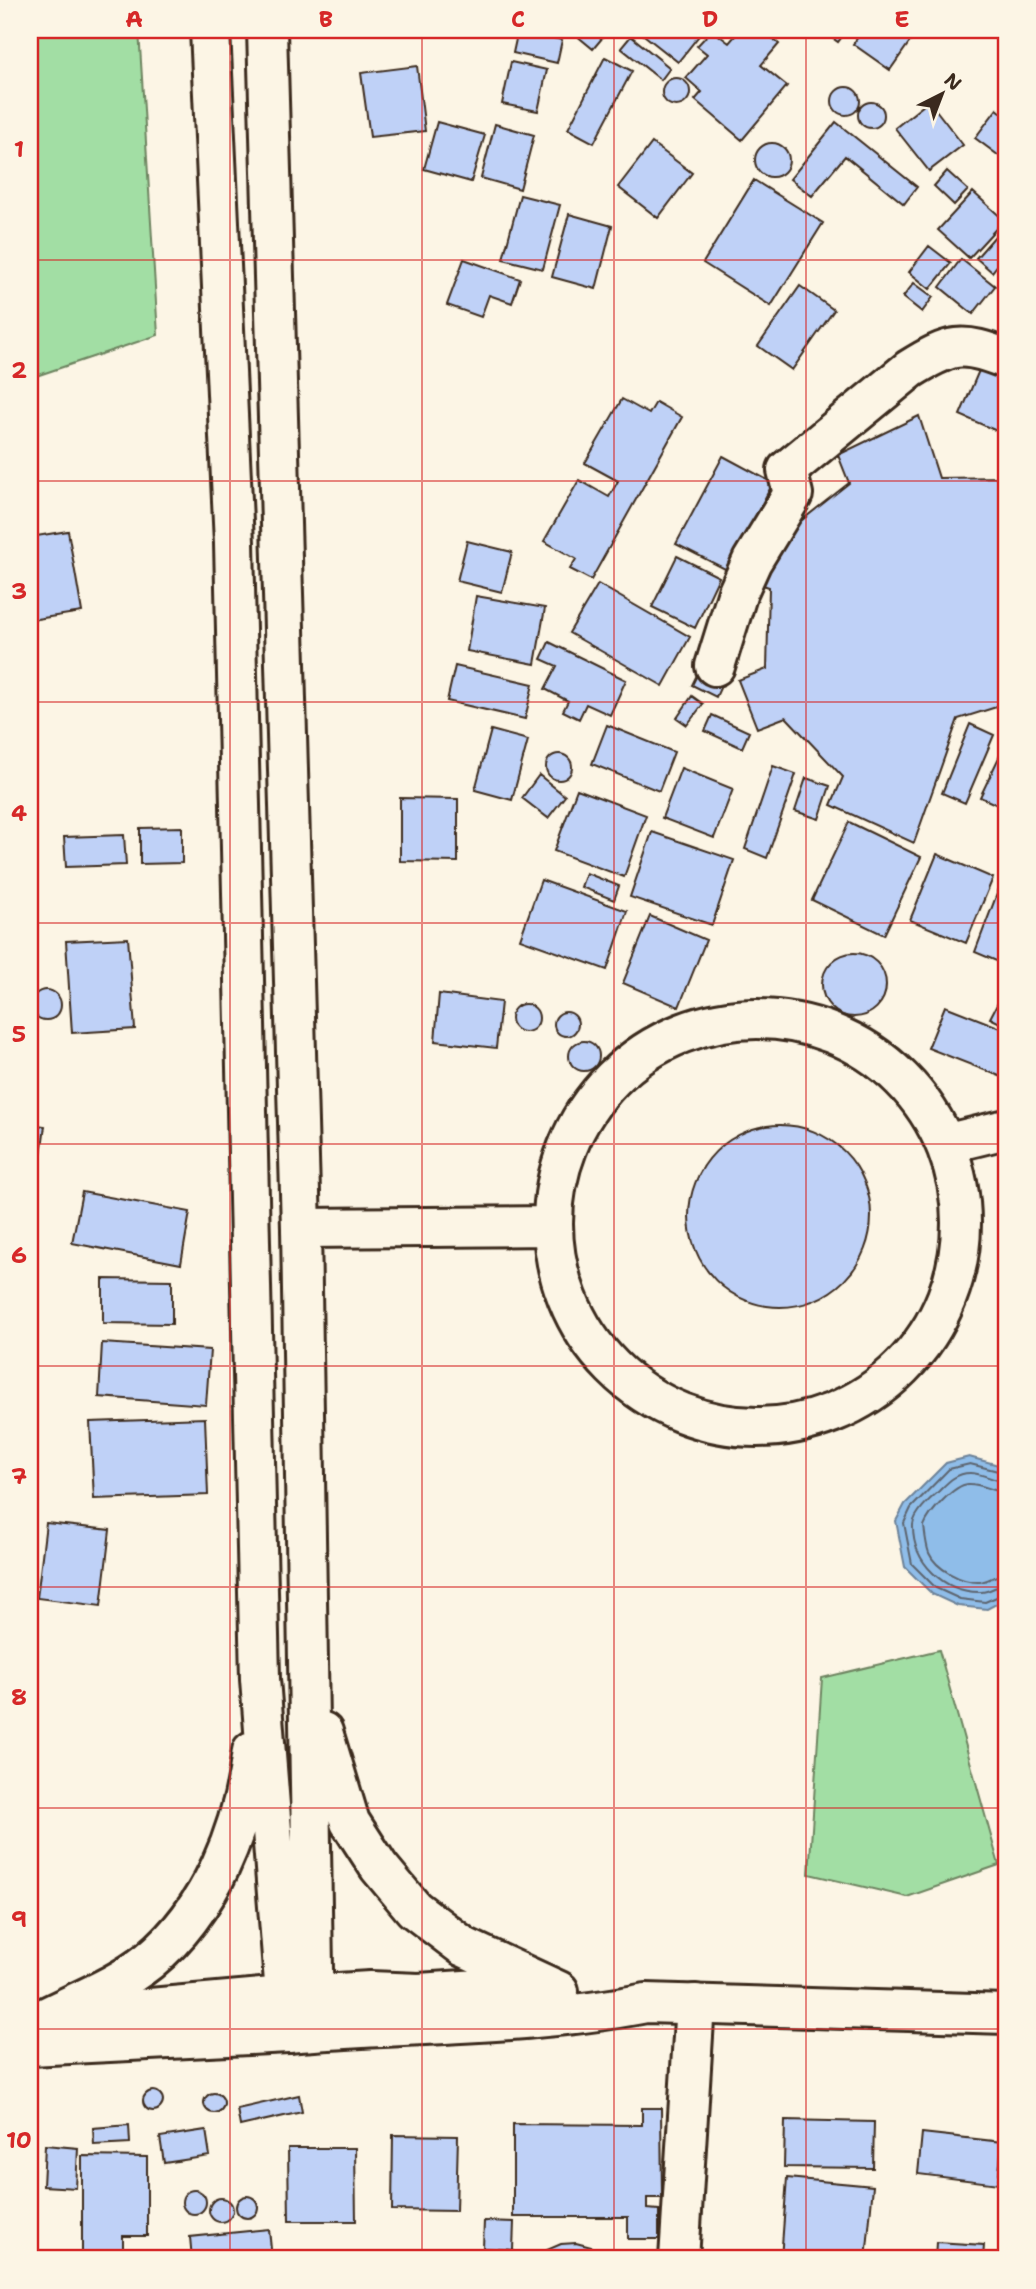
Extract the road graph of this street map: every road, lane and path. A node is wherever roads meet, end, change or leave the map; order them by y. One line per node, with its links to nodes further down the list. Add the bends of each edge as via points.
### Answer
1 (210, 30): 10 (main road, via 234,543)
2 (267, 30): 8 (main road)
3 (1006, 359): 4 (main road, via 957,346 929,357 787,471 793,494 752,561)
4 (715, 666)
5 (1006, 1129): 6 (main road)
6 (945, 1144): 7 (main road, via 920,1100 884,1063 839,1037 790,1022 739,1019 689,1030 655,1046 604,1086 575,1127 557,1175); 7 (main road, via 960,1198 960,1253 945,1307 916,1354 876,1391 826,1417 773,1428 717,1424 664,1406 619,1374 583,1331 560,1281)
7 (552, 1226): 8 (main road)
8 (301, 1228): 9 (main road)
9 (308, 1675): 11 (main road, via 350,1822 379,1867 414,1909 464,1947); 14 (main road)
10 (260, 1679): 14 (main road); 16 (main road, via 243,1802 220,1869 203,1899 178,1934 148,1962)
11 (559, 1991): 12 (main road, via 610,1994); 14 (main road, via 509,1987 370,1991)
12 (646, 2003): 13 (main road); 14 (main road, via 513,2021)
13 (695, 2004): 15 (main road); 17 (main road)
14 (300, 2014): 16 (main road)
15 (1006, 2014)
16 (35, 2028)
17 (678, 2259)

